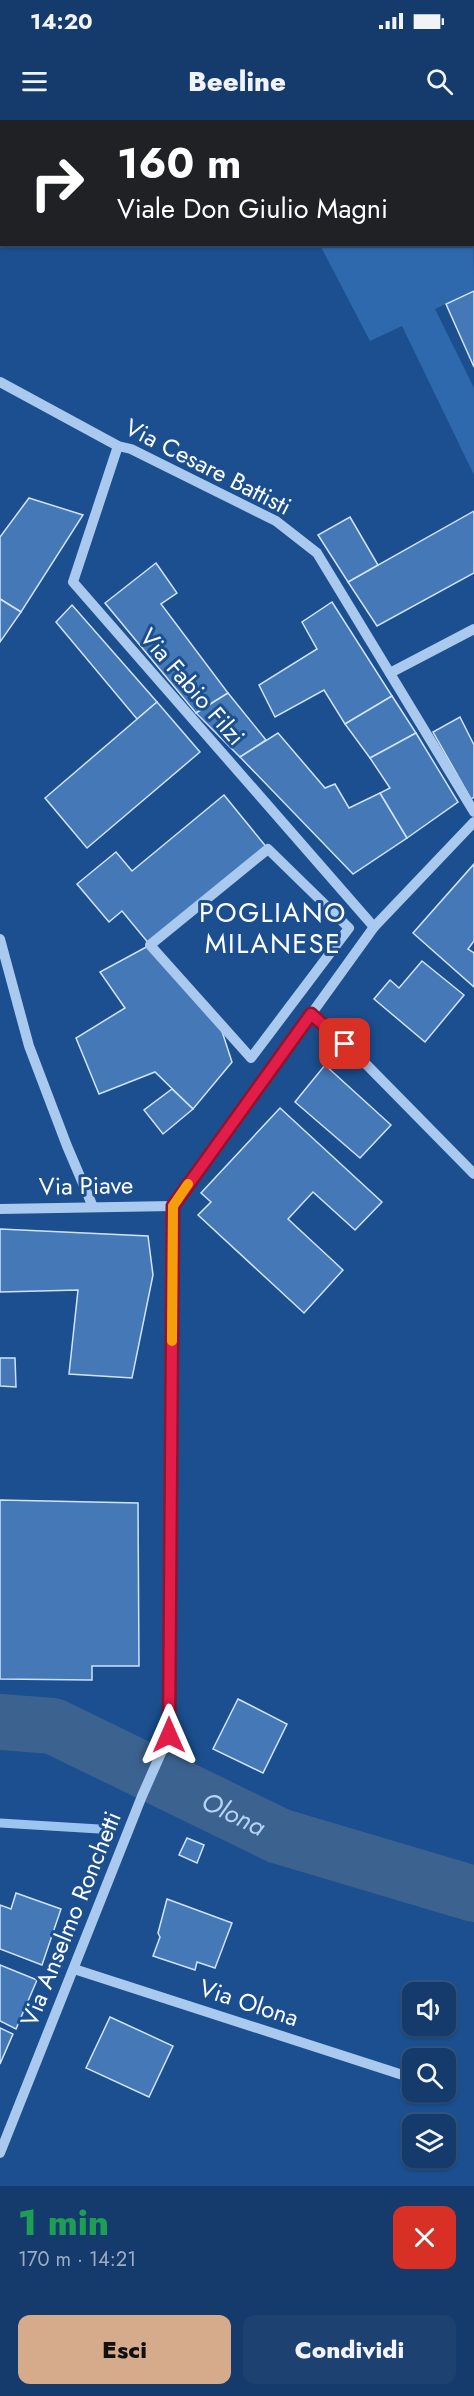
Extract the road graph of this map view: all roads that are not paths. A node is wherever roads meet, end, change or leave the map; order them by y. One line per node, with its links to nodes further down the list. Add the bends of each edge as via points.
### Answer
1 (0, 382): 2 (street, Via Cesare Battisti)
2 (118, 446): 4 (street, Via Cesare Battisti, via 276,521 317,553); 7 (street, Via Fabio Filzi, via 73,582)
3 (474, 629): 4 (street)
4 (390, 673): 5 (street, Via Cesare Battisti)
5 (474, 812)
6 (474, 822): 7 (street)
7 (374, 927): 10 (street)
8 (349, 928): 8 (street, via 268,849 150,945 251,1058)
9 (0, 939): 13 (street, via 29,1046)
10 (311, 1014): 11 (street); 12 (street)
11 (474, 1174)
12 (173, 1206): 13 (street, Via Piave); 15 (street, Via Anselmo Ronchetti, via 169,1735)
13 (93, 1207): 14 (street, Via Piave)
14 (0, 1209)
15 (74, 1969): 16 (street, Via Olona); 17 (street, Via Anselmo Ronchetti)
16 (402, 2075)
17 (0, 2153)

